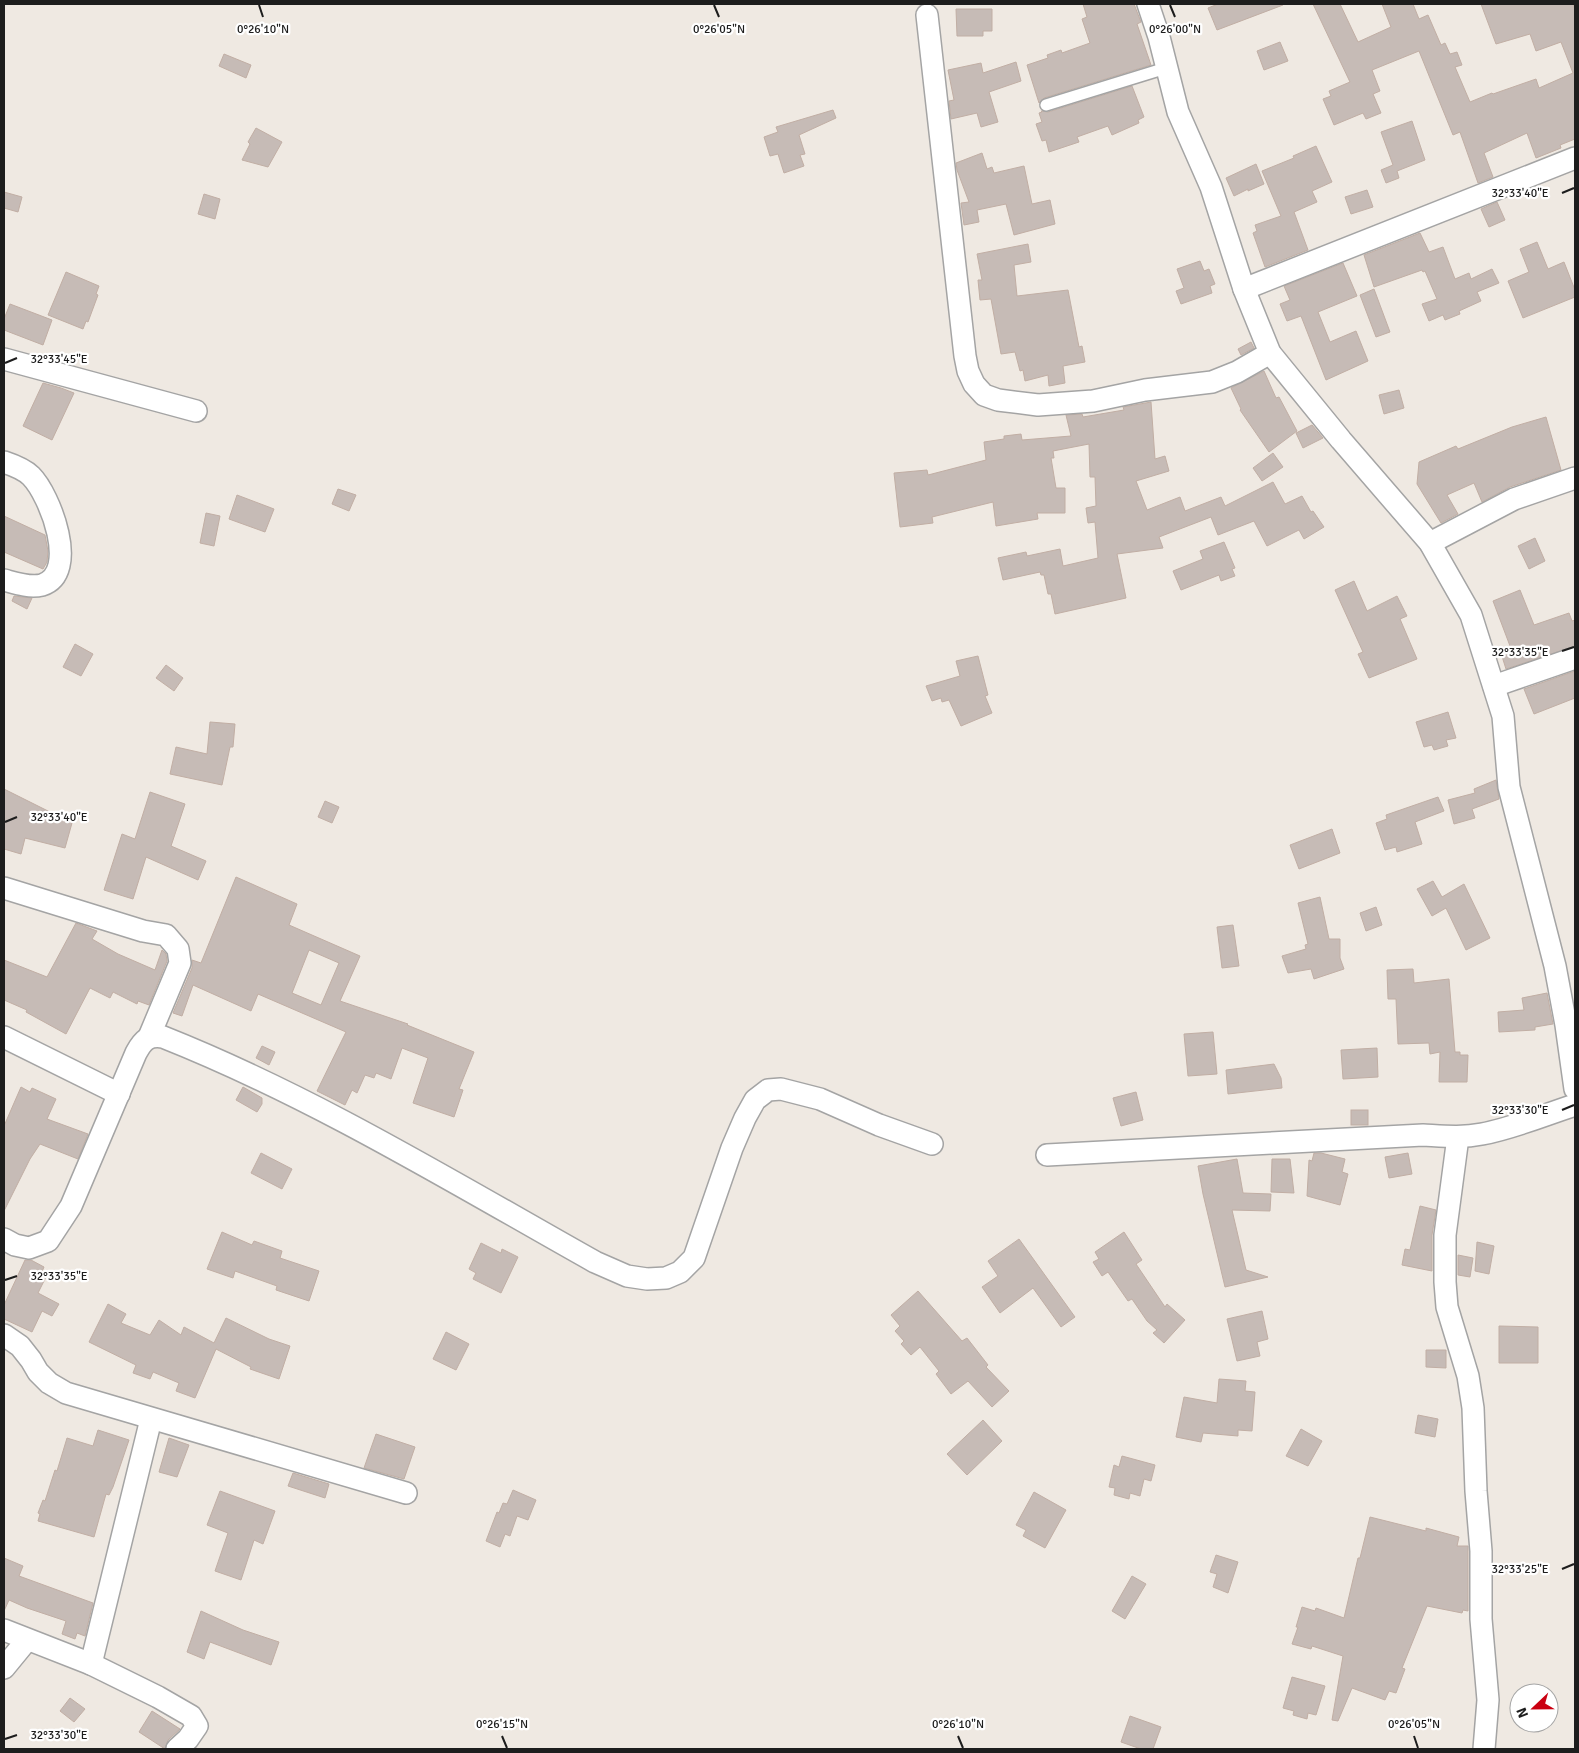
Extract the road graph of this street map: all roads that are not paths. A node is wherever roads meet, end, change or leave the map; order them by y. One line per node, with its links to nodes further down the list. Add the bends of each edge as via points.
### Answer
1 (1148, 4): 3 (street)
2 (927, 15): 7 (street, via 965,356 974,384 984,395 1038,405 1093,401 1145,390 1212,382)
3 (1166, 68): 4 (lane); 6 (street, via 1178,112 1211,187)
4 (1046, 105)
5 (1575, 158): 6 (street)
6 (1244, 289): 7 (street)
7 (1270, 353): 12 (street)
8 (4, 359): 9 (street)
9 (196, 410)
10 (4, 462): 13 (street, via 23,470 36,481 54,520 61,548 60,564 52,579 41,585 27,586)
11 (1575, 478): 12 (street, via 1514,499)
12 (1430, 543): 15 (street, via 1471,615)
13 (4, 580)
14 (1575, 658): 15 (street)
15 (1494, 686): 19 (street, via 1503,716 1509,787 1555,966)
16 (4, 888): 18 (street, via 166,935 178,949 180,963)
17 (4, 1037): 20 (street)
18 (149, 1037): 20 (street, via 136,1053); 23 (street, via 163,1037 255,1076 375,1138 595,1262 627,1276 648,1279 666,1278 680,1272 694,1258 732,1148 755,1100 768,1090 781,1089 820,1100)
19 (1575, 1089)
20 (119, 1094): 25 (street, via 71,1206 48,1241 29,1248)
21 (1575, 1105): 22 (street, via 1506,1128)
22 (1458, 1136): 24 (street, via 1423,1135); 34 (street, via 1445,1235 1445,1282 1447,1307 1468,1376 1473,1408 1481,1551 1481,1619 1488,1700)
23 (932, 1144)
24 (1048, 1155)
25 (4, 1239)
26 (4, 1335): 27 (street, via 20,1346 49,1383 66,1394)
27 (151, 1419): 28 (street); 31 (street)
28 (406, 1493)
29 (4, 1630): 30 (street)
30 (27, 1640): 31 (street); 32 (street)
31 (91, 1664): 33 (street, via 158,1696 190,1716 196,1726)
32 (4, 1668)
33 (177, 1749)
34 (1484, 1749)

